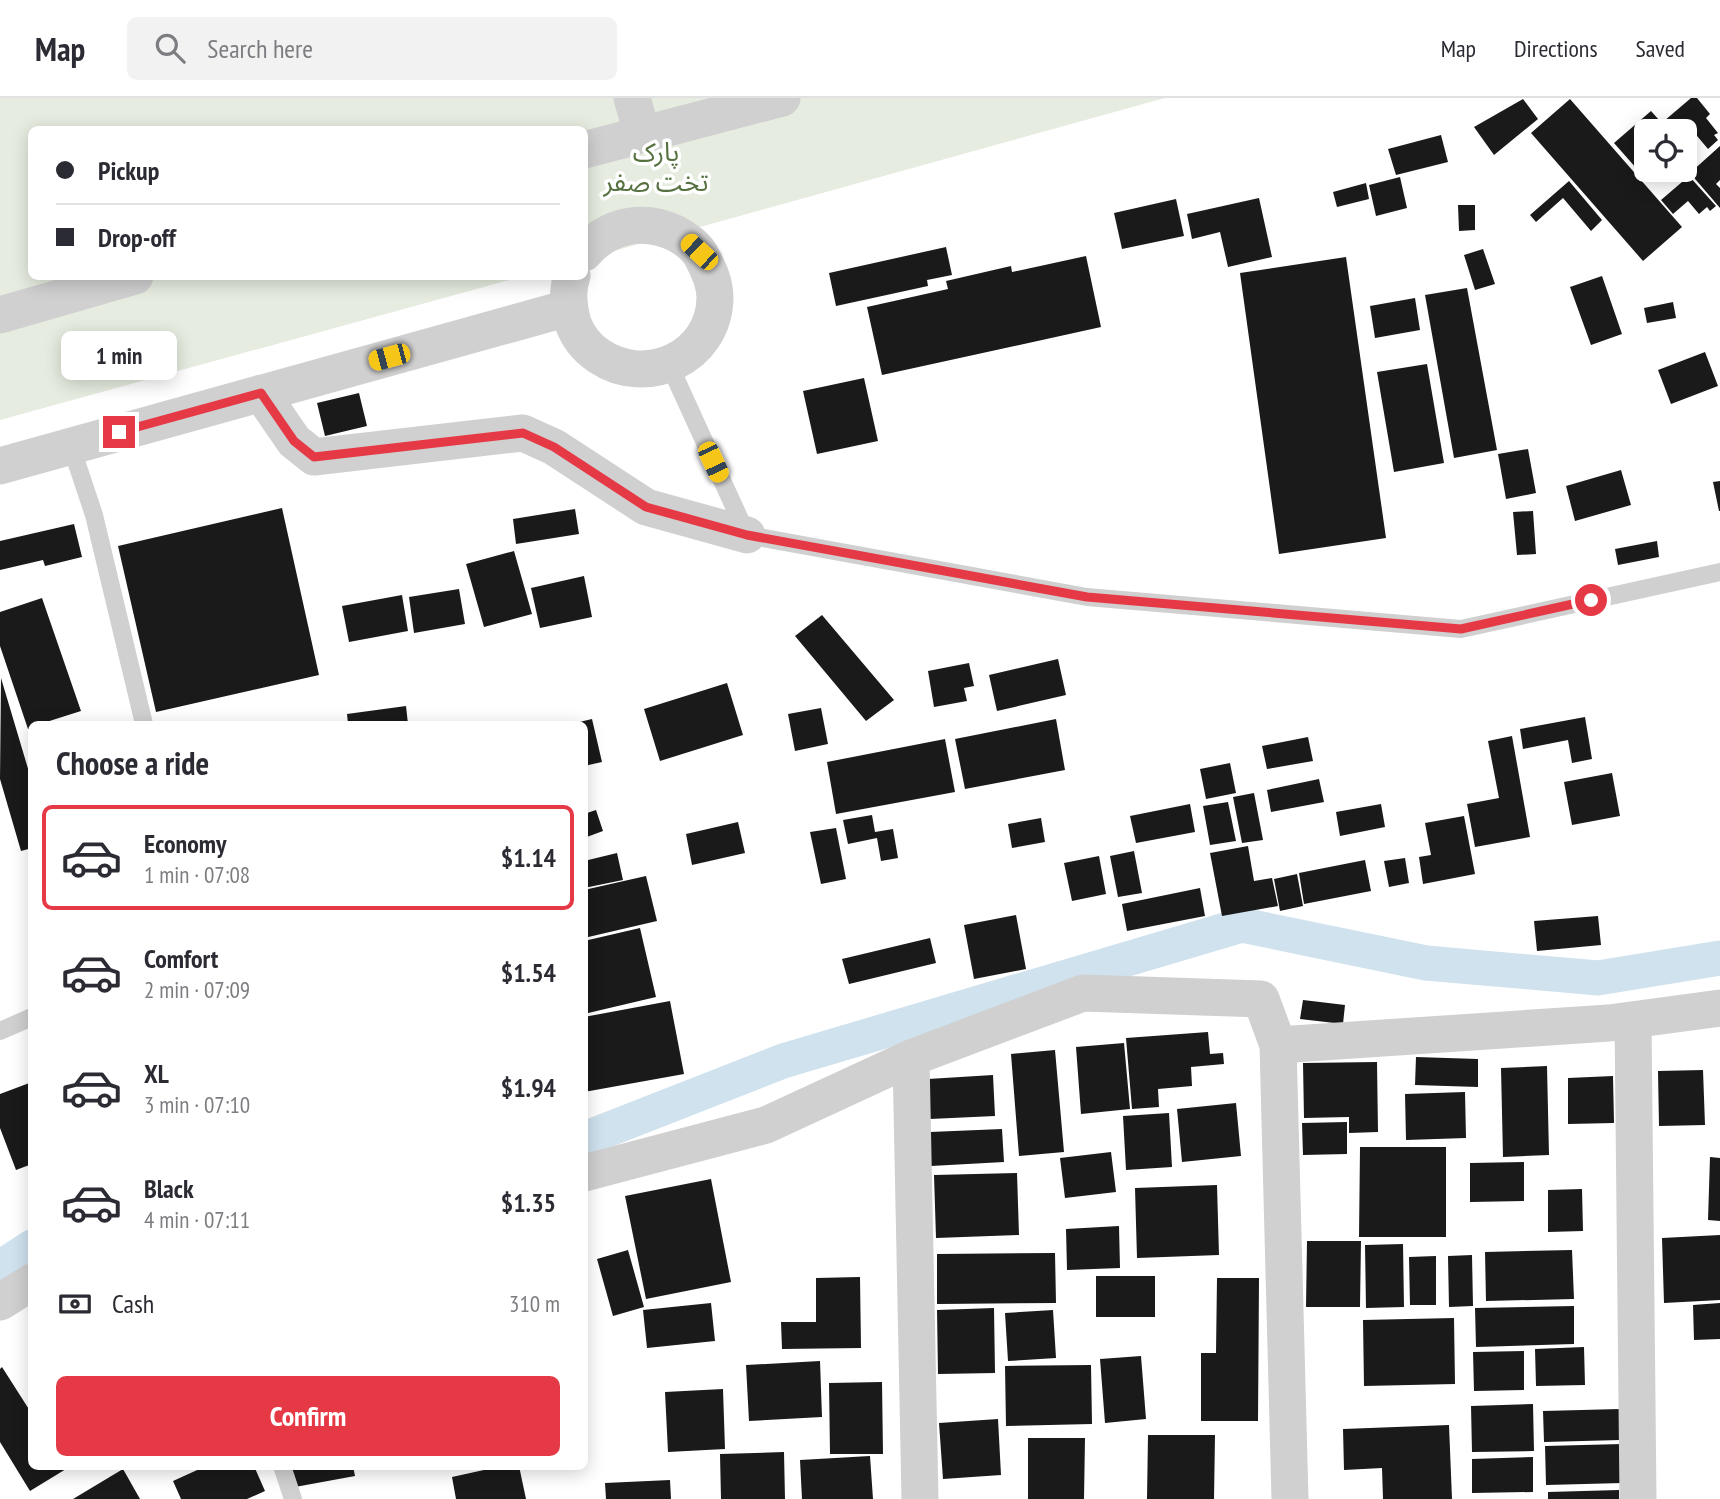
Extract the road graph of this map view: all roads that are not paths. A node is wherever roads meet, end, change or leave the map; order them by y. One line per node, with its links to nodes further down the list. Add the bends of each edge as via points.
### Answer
1 (632, 98): 3 (street)
2 (782, 98): 3 (street)
3 (642, 133): 4 (street)
4 (588, 149)
5 (588, 249): 9 (street, via 614,229 637,224 661,226 699,252 711,274 715,298 710,322 699,343)
6 (121, 280): 8 (street)
7 (570, 292): 9 (street, via 576,331 590,350 610,364 633,370); 10 (street)
8 (0, 315)
9 (668, 364): 13 (lane)
10 (261, 393): 11 (street); 13 (street, via 294,441 314,457 523,433 554,447 646,507)
11 (71, 446): 12 (street); 15 (lane, via 94,515)
12 (0, 466)
13 (747, 535): 14 (lane, via 1087,597 1461,629)
14 (1720, 572)
15 (143, 721)
16 (1720, 1008): 18 (street)
17 (28, 1019): 19 (lane)
18 (1633, 1020): 20 (street); 29 (street)
19 (0, 1031)
20 (1278, 1045): 21 (street, via 1261,999 1083,993); 28 (street)
21 (911, 1058): 22 (street, via 766,1125); 27 (street)
22 (588, 1172)
23 (28, 1284): 24 (street)
24 (0, 1302)
25 (283, 1470): 26 (lane)
26 (293, 1499)
27 (920, 1499)
28 (1290, 1499)
29 (1638, 1499)

